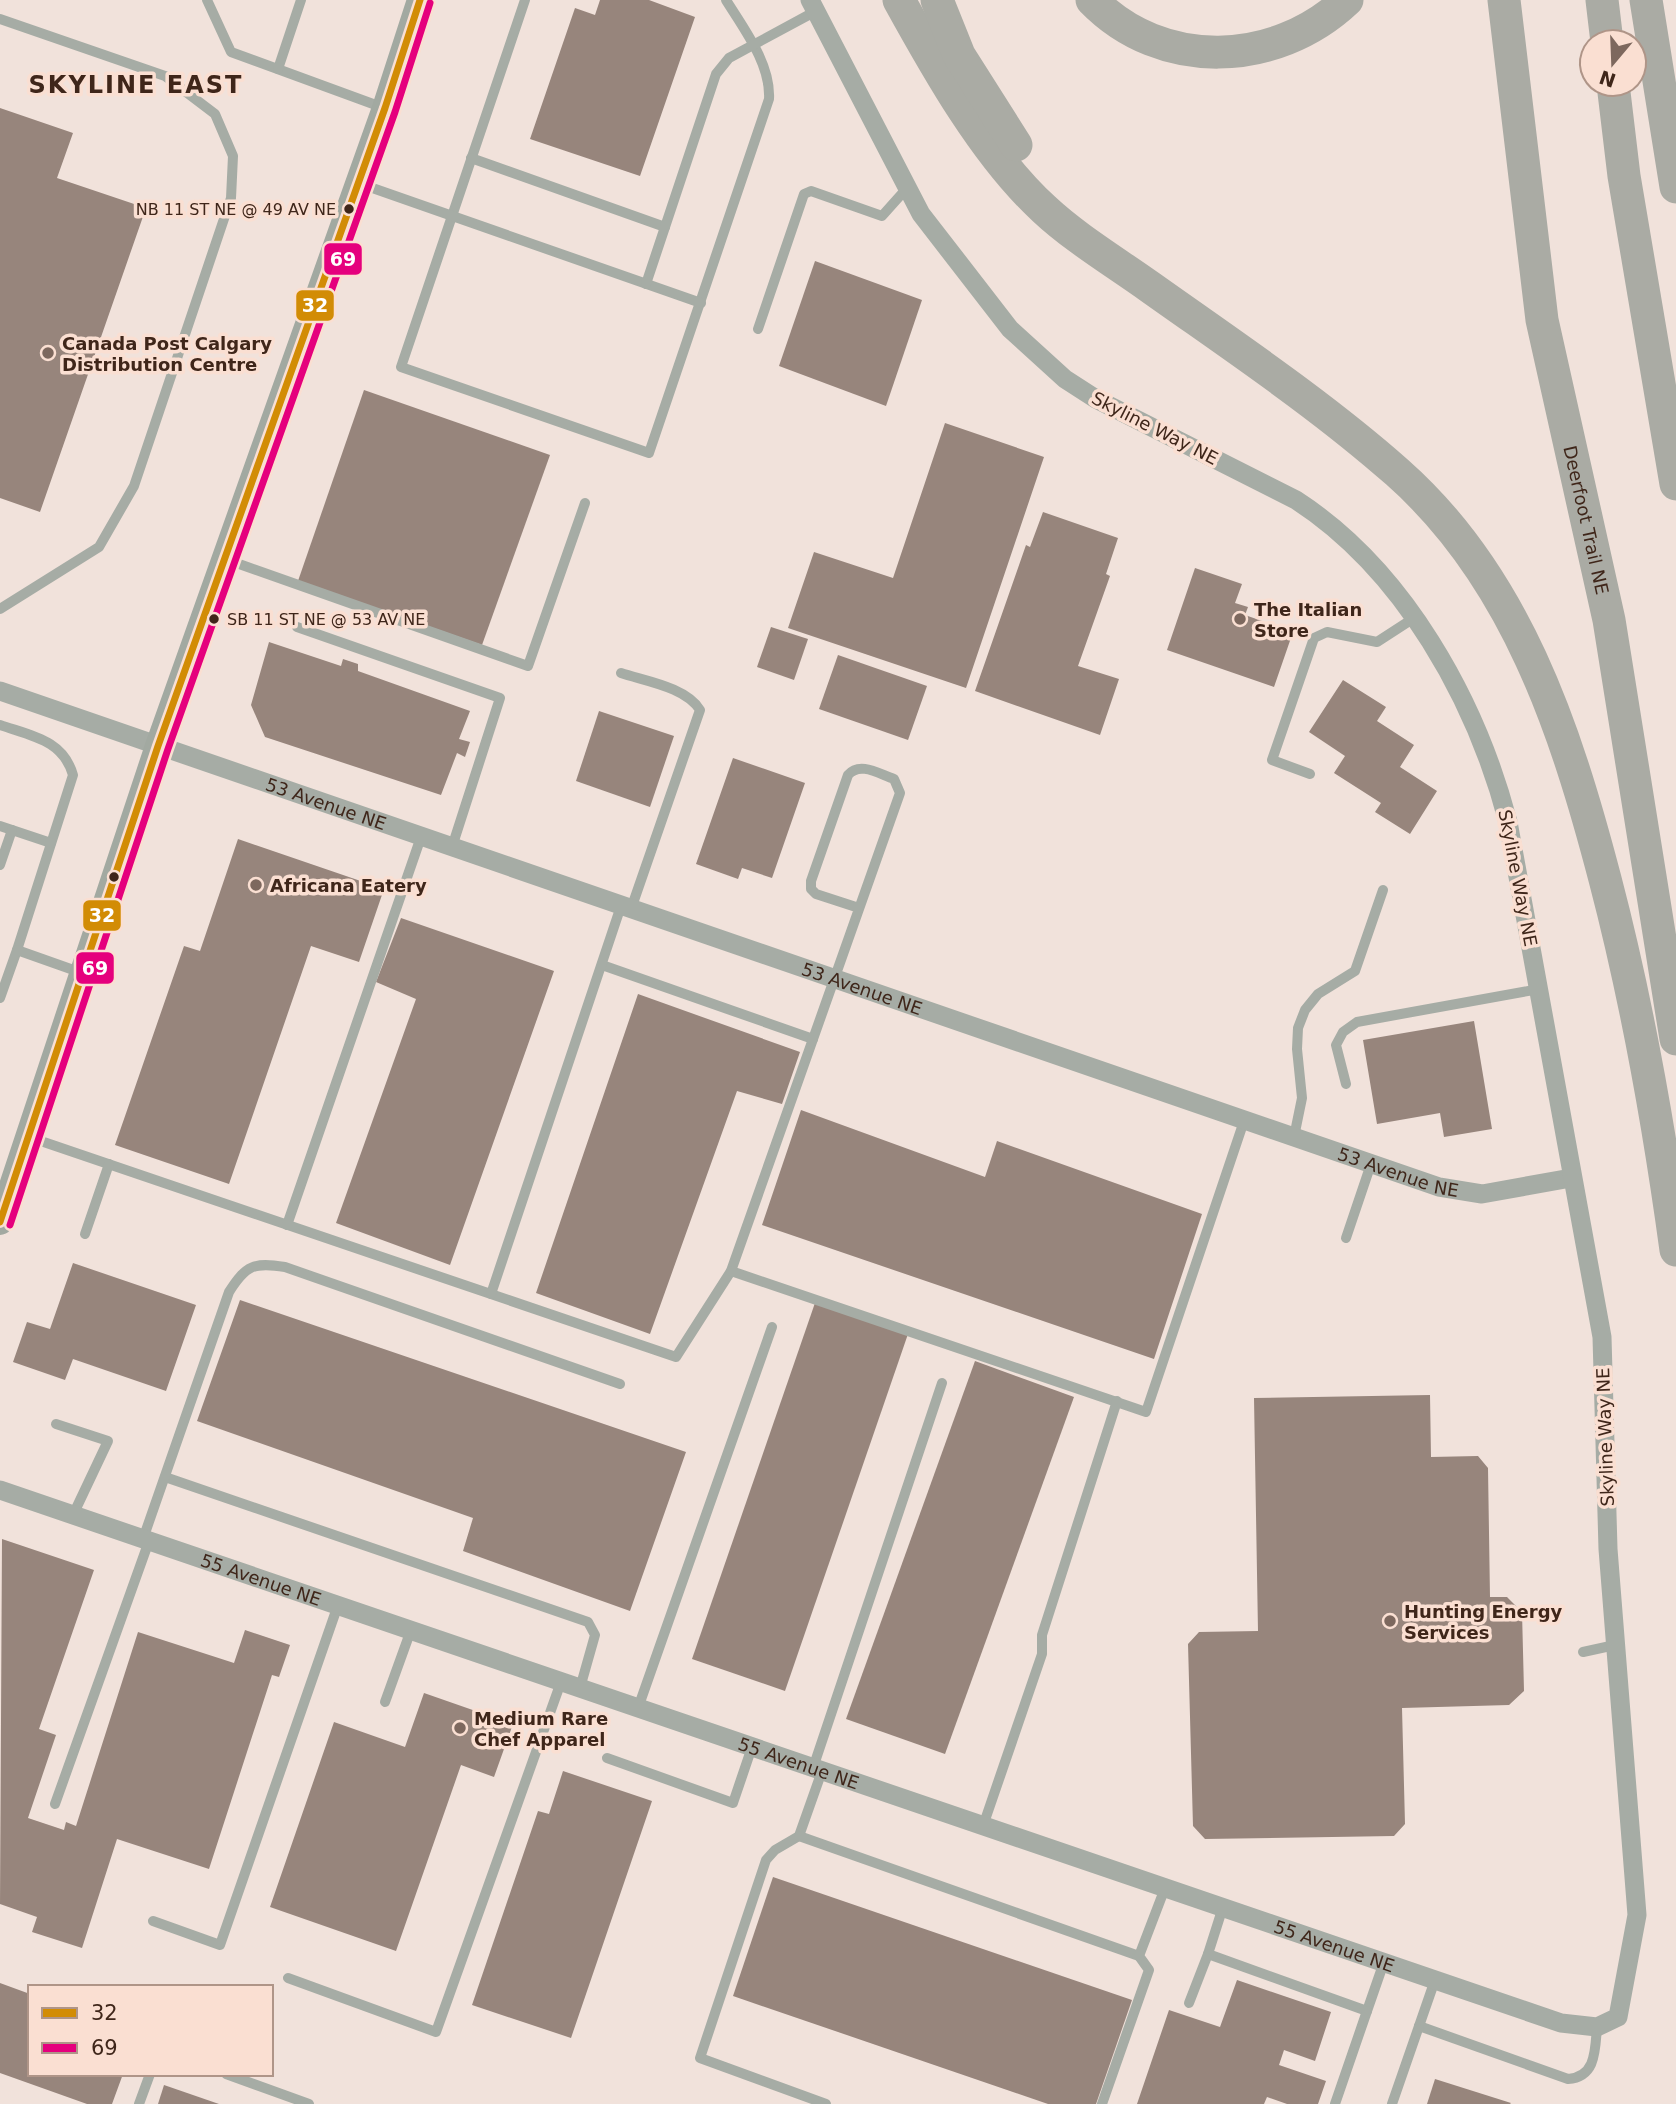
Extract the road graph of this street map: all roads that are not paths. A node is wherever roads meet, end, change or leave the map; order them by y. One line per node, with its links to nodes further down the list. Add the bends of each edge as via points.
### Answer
1 (206, 0): 17 (lane, via 231,52)
2 (301, 0): 17 (lane)
3 (420, 0): 20 (street)
4 (525, 0): 21 (lane)
5 (726, 0): 16 (lane)
6 (899, 0): 27 (highway, via 961,106 1006,165 1043,209)
7 (937, 0): 27 (highway, via 959,55 991,107 1042,183)
8 (1091, 0): 9 (highway, via 1136,34 1196,54 1256,48 1287,38)
9 (1346, 0)
10 (1504, 0): 59 (highway, Deerfoot Trail NE, via 1542,320 1609,620)
11 (1602, 0): 15 (highway)
12 (1649, 0): 18 (highway); 24 (highway)
13 (813, 6): 16 (lane); 23 (street, Skyline Way NE)
14 (0, 19): 34 (lane, via 165,76 215,114 233,156 231,198 134,486 99,547)
15 (1605, 28)
16 (753, 44): 26 (lane, via 729,58 716,74); 29 (lane, via 770,84 769,99)
17 (278, 69): 20 (lane)
18 (1676, 84)
19 (1614, 98): 31 (highway)
20 (385, 108): 22 (street)
21 (471, 158): 25 (lane); 26 (lane)
22 (358, 183): 25 (lane); 33 (street)
23 (908, 187): 30 (lane, via 882,216 811,191 804,194); 35 (street, Skyline Way NE, via 946,248 1037,356 1096,399 1297,500 1327,520 1377,568)
24 (1676, 187)
25 (452, 216): 28 (lane); 29 (lane, via 401,367 414,372 649,453)
26 (665, 227): 28 (lane)
27 (1101, 252): 71 (highway, via 1293,389 1399,474 1446,522 1486,575 1560,723 1583,796 1626,961)
28 (646, 284): 29 (lane)
29 (701, 303)
30 (758, 329)
31 (1676, 484)
32 (585, 503): 33 (lane, via 528,666)
33 (225, 559): 40 (street)
34 (0, 609)
35 (1414, 618): 41 (lane, via 1377,642 1327,632 1314,638 1272,760); 56 (street, Skyline Way NE, via 1437,653 1500,792)
36 (297, 627): 46 (lane, via 500,698)
37 (621, 673): 49 (lane, via 682,694 700,710)
38 (0, 691): 40 (street, 53 Avenue NE)
39 (0, 725): 45 (lane, via 54,744 68,760 73,775)
40 (158, 746): 44 (street, 53 Avenue NE); 53 (street)
41 (1310, 774)
42 (0, 826): 43 (lane)
43 (12, 830): 45 (lane); 47 (lane)
44 (421, 837): 46 (street, 53 Avenue NE); 68 (lane)
45 (51, 843): 51 (lane)
46 (452, 847): 49 (street, 53 Avenue NE)
47 (0, 865)
48 (1383, 890): 63 (lane, via 1355,971 1318,994 1298,1028 1302,1098)
49 (626, 907): 52 (lane); 54 (street, 53 Avenue NE)
50 (859, 908): 50 (lane, via 900,793 894,779 860,767 848,775 811,881 816,894); 54 (lane)
51 (17, 950): 53 (lane); 55 (lane)
52 (602, 965): 58 (lane); 73 (lane)
53 (82, 973): 62 (street)
54 (834, 979): 58 (lane); 61 (street, 53 Avenue NE)
55 (3, 983): 57 (lane)
56 (1539, 989): 60 (lane, via 1357,1022 1343,1032 1336,1045); 66 (street, Skyline Way NE)
57 (0, 999)
58 (813, 1039): 72 (lane)
59 (1676, 1039)
60 (1346, 1084)
61 (1244, 1121): 63 (street, 53 Avenue NE); 77 (lane, via 1146,1412)
62 (28, 1137): 64 (lane); 67 (street)
63 (1293, 1138): 65 (street, 53 Avenue NE)
64 (109, 1164): 68 (lane); 69 (lane)
65 (1371, 1164): 66 (street, 53 Avenue NE, via 1438,1187 1482,1194); 70 (lane)
66 (1571, 1178): 85 (street, Skyline Way NE, via 1602,1337)
67 (0, 1222)
68 (287, 1225): 73 (lane)
69 (85, 1234)
70 (1346, 1238)
71 (1676, 1250)
72 (731, 1271): 73 (lane, via 676,1357); 77 (lane)
73 (491, 1294)
74 (772, 1327): 89 (lane)
75 (942, 1383): 92 (lane)
76 (620, 1384): 79 (lane, via 285,1267 261,1263 242,1273 229,1292)
77 (1117, 1401): 94 (lane, via 1042,1635 1042,1654)
78 (56, 1424): 81 (lane, via 108,1441)
79 (165, 1476): 82 (lane); 87 (lane, via 588,1622 595,1635)
80 (0, 1490): 81 (street, 55 Avenue NE)
81 (73, 1515): 82 (street, 55 Avenue NE)
82 (146, 1540): 83 (street, 55 Avenue NE); 93 (lane)
83 (338, 1605): 84 (street, 55 Avenue NE); 98 (lane, via 220,1945)
84 (411, 1630): 87 (street, 55 Avenue NE); 88 (lane)
85 (1615, 1645): 86 (lane); 107 (street, Skyline Way NE, via 1637,1915 1618,2017)
86 (1583, 1652)
87 (571, 1685): 89 (street, 55 Avenue NE); 102 (lane, via 436,2032)
88 (385, 1702)
89 (638, 1708): 90 (street, 55 Avenue NE)
90 (752, 1747): 91 (lane, via 733,1803); 92 (street, 55 Avenue NE)
91 (607, 1758)
92 (817, 1769): 94 (street, 55 Avenue NE); 95 (lane)
93 (55, 1804)
94 (983, 1826): 96 (street, 55 Avenue NE)
95 (799, 1836): 100 (lane); 112 (lane, via 766,1860 700,2058)
96 (1165, 1888): 97 (street, 55 Avenue NE); 100 (lane)
97 (1223, 1907): 99 (lane); 101 (street, 55 Avenue NE)
98 (153, 1921)
99 (1208, 1954): 104 (lane); 105 (lane)
100 (1139, 1956): 113 (lane, via 1149,1970)
101 (1384, 1962): 103 (street, 55 Avenue NE); 105 (lane)
102 (288, 1978)
103 (1435, 1980): 106 (lane); 107 (street, 55 Avenue NE, via 1562,2023)
104 (1189, 2003)
105 (1367, 2011): 114 (lane)
106 (1419, 2026): 107 (lane, via 1568,2079 1581,2078 1590,2070); 115 (lane)
107 (1597, 2027)
108 (149, 2076): 110 (lane)
109 (232, 2076): 111 (lane)
110 (139, 2104)
111 (309, 2104)
112 (826, 2104)
113 (1101, 2104)
114 (1335, 2104)
115 (1392, 2104)

